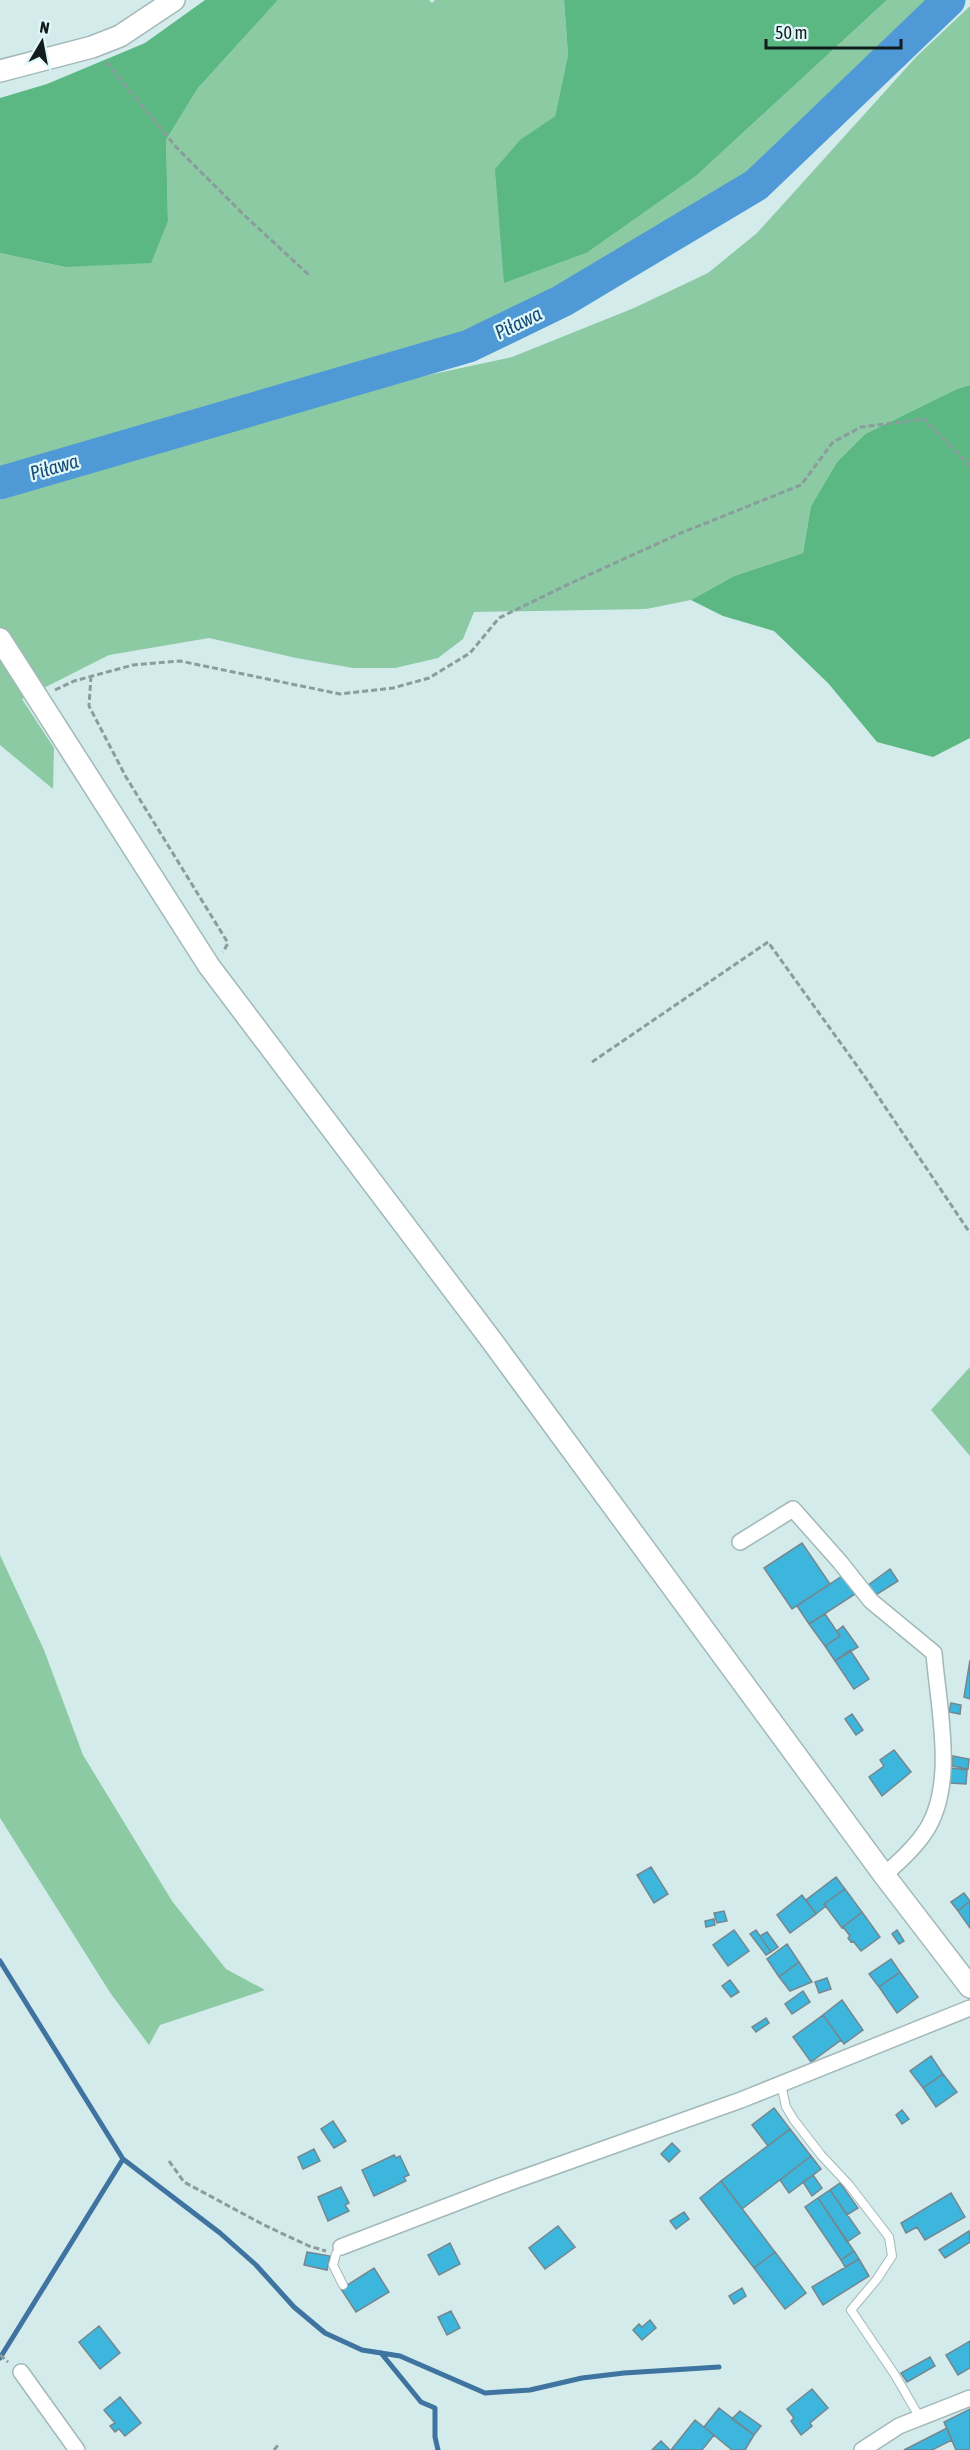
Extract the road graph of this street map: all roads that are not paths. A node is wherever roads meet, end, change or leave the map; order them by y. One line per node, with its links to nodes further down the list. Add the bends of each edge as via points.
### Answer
1 (174, 0): 2 (main road, via 120,36)
2 (0, 71)
3 (0, 639): 5 (main road, via 209,966 503,1356)
4 (740, 1542): 5 (street, via 793,1509 871,1601 934,1653 944,1761 940,1801 924,1834)
5 (884, 1875): 6 (main road)
6 (970, 1987)
7 (970, 2008): 8 (street)
8 (781, 2084): 9 (street, via 500,2186); 13 (lane, via 786,2107 794,2120 889,2237 892,2256 851,2310)
9 (339, 2250): 10 (lane, via 333,2265)
10 (343, 2285)
11 (21, 2372): 15 (street)
12 (970, 2398): 13 (street)
13 (920, 2418): 14 (street)
14 (885, 2434): 16 (street); 17 (street)
15 (77, 2450)
16 (862, 2450)
17 (884, 2450)

